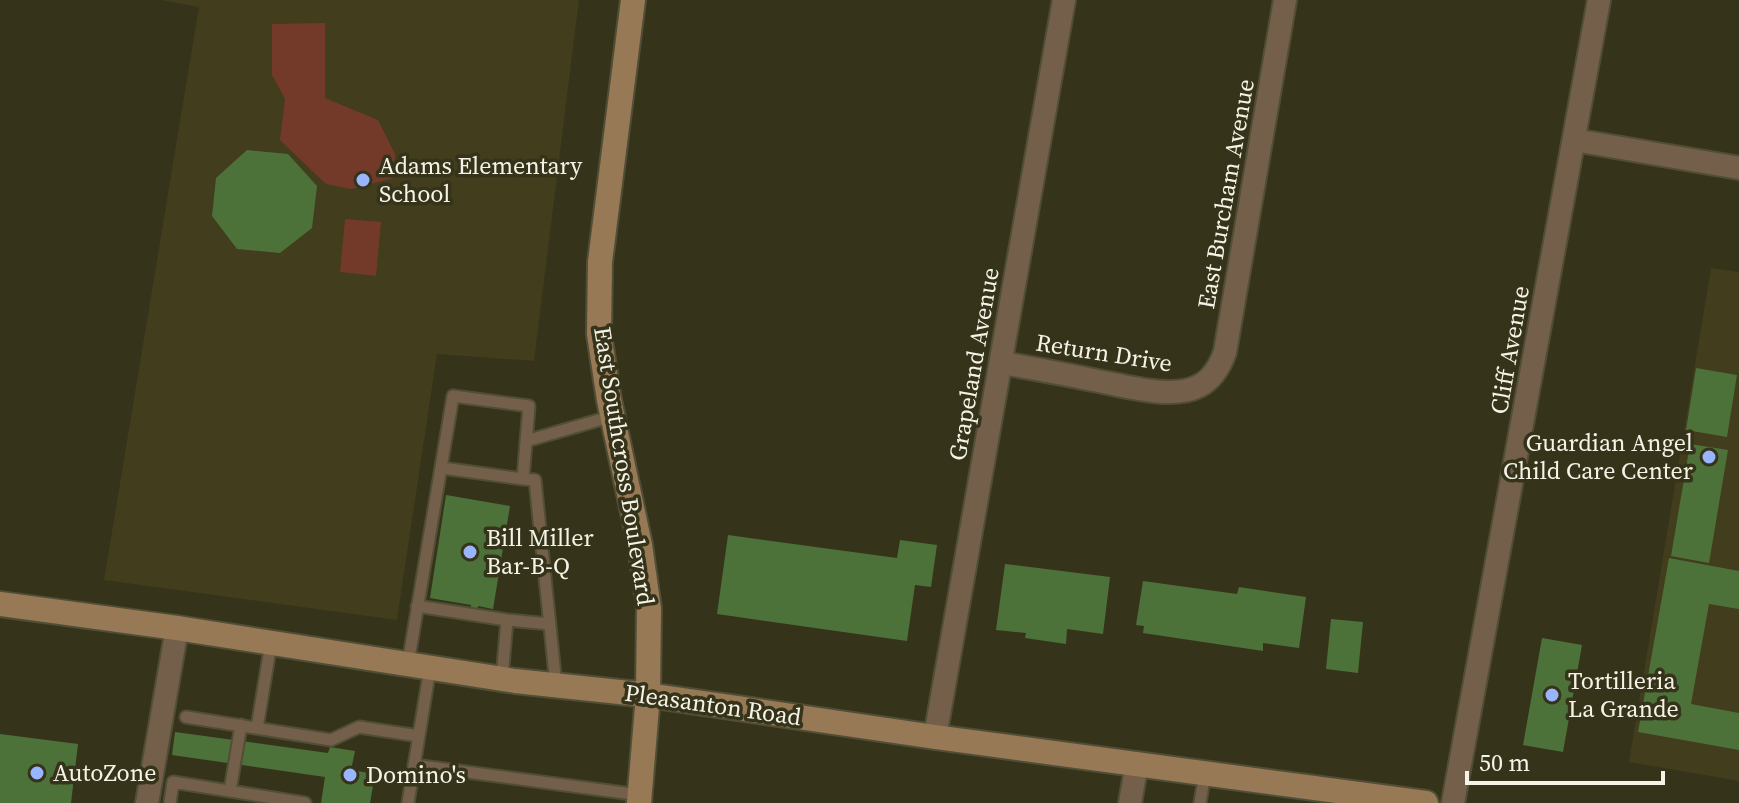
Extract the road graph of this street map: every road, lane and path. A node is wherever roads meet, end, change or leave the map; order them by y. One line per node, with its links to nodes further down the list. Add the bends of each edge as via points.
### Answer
1 (633, 0): 9 (main road, East Southcross Boulevard, via 600,262 599,334)
2 (1064, 0): 7 (street, Grapeland Avenue)
3 (1285, 0): 8 (street, East Burcham Avenue, via 1225,352 1212,377)
4 (1599, 0): 5 (street, Cliff Avenue)
5 (1574, 140): 6 (street); 41 (street, Cliff Avenue)
6 (1739, 168)
7 (1002, 363): 8 (street, Return Drive, via 1155,391); 27 (street, Grapeland Avenue)
8 (1199, 386)
9 (613, 416): 10 (lane); 22 (main road, East Southcross Boulevard, via 649,609)
10 (526, 441): 11 (lane, via 529,406 453,396); 12 (lane)
11 (442, 468): 12 (lane); 14 (lane)
12 (523, 479): 16 (lane, via 535,480)
13 (0, 604): 17 (main road, Pleasanton Road)
14 (417, 606): 15 (lane); 19 (lane)
15 (507, 620): 16 (lane); 20 (lane)
16 (550, 624): 21 (lane)
17 (177, 628): 18 (main road, Pleasanton Road); 34 (street)
18 (271, 643): 19 (main road, Pleasanton Road); 25 (lane)
19 (419, 666): 20 (main road, Pleasanton Road); 26 (lane)
20 (502, 679): 21 (main road, Pleasanton Road)
21 (556, 686): 22 (main road, Pleasanton Road)
22 (648, 695): 27 (main road, Pleasanton Road); 33 (main road, East Southcross Boulevard)
23 (186, 717): 24 (lane)
24 (241, 725): 25 (lane); 31 (lane)
25 (257, 728): 26 (lane, via 331,740 359,727)
26 (419, 736): 29 (lane)
27 (935, 737): 28 (main road, Pleasanton Road)
28 (1137, 763): 30 (main road, Pleasanton Road); 38 (street)
29 (414, 765): 33 (lane); 37 (lane)
30 (1205, 773): 32 (main road, Pleasanton Road); 39 (lane)
31 (230, 791): 35 (lane, via 173,782); 36 (lane)
32 (1322, 796): 40 (main road, Pleasanton Road)
33 (639, 799)
34 (147, 803)
35 (170, 803)
36 (305, 803)
37 (408, 803)
38 (1130, 803)
39 (1200, 803)
40 (1426, 803)
41 (1453, 803)

